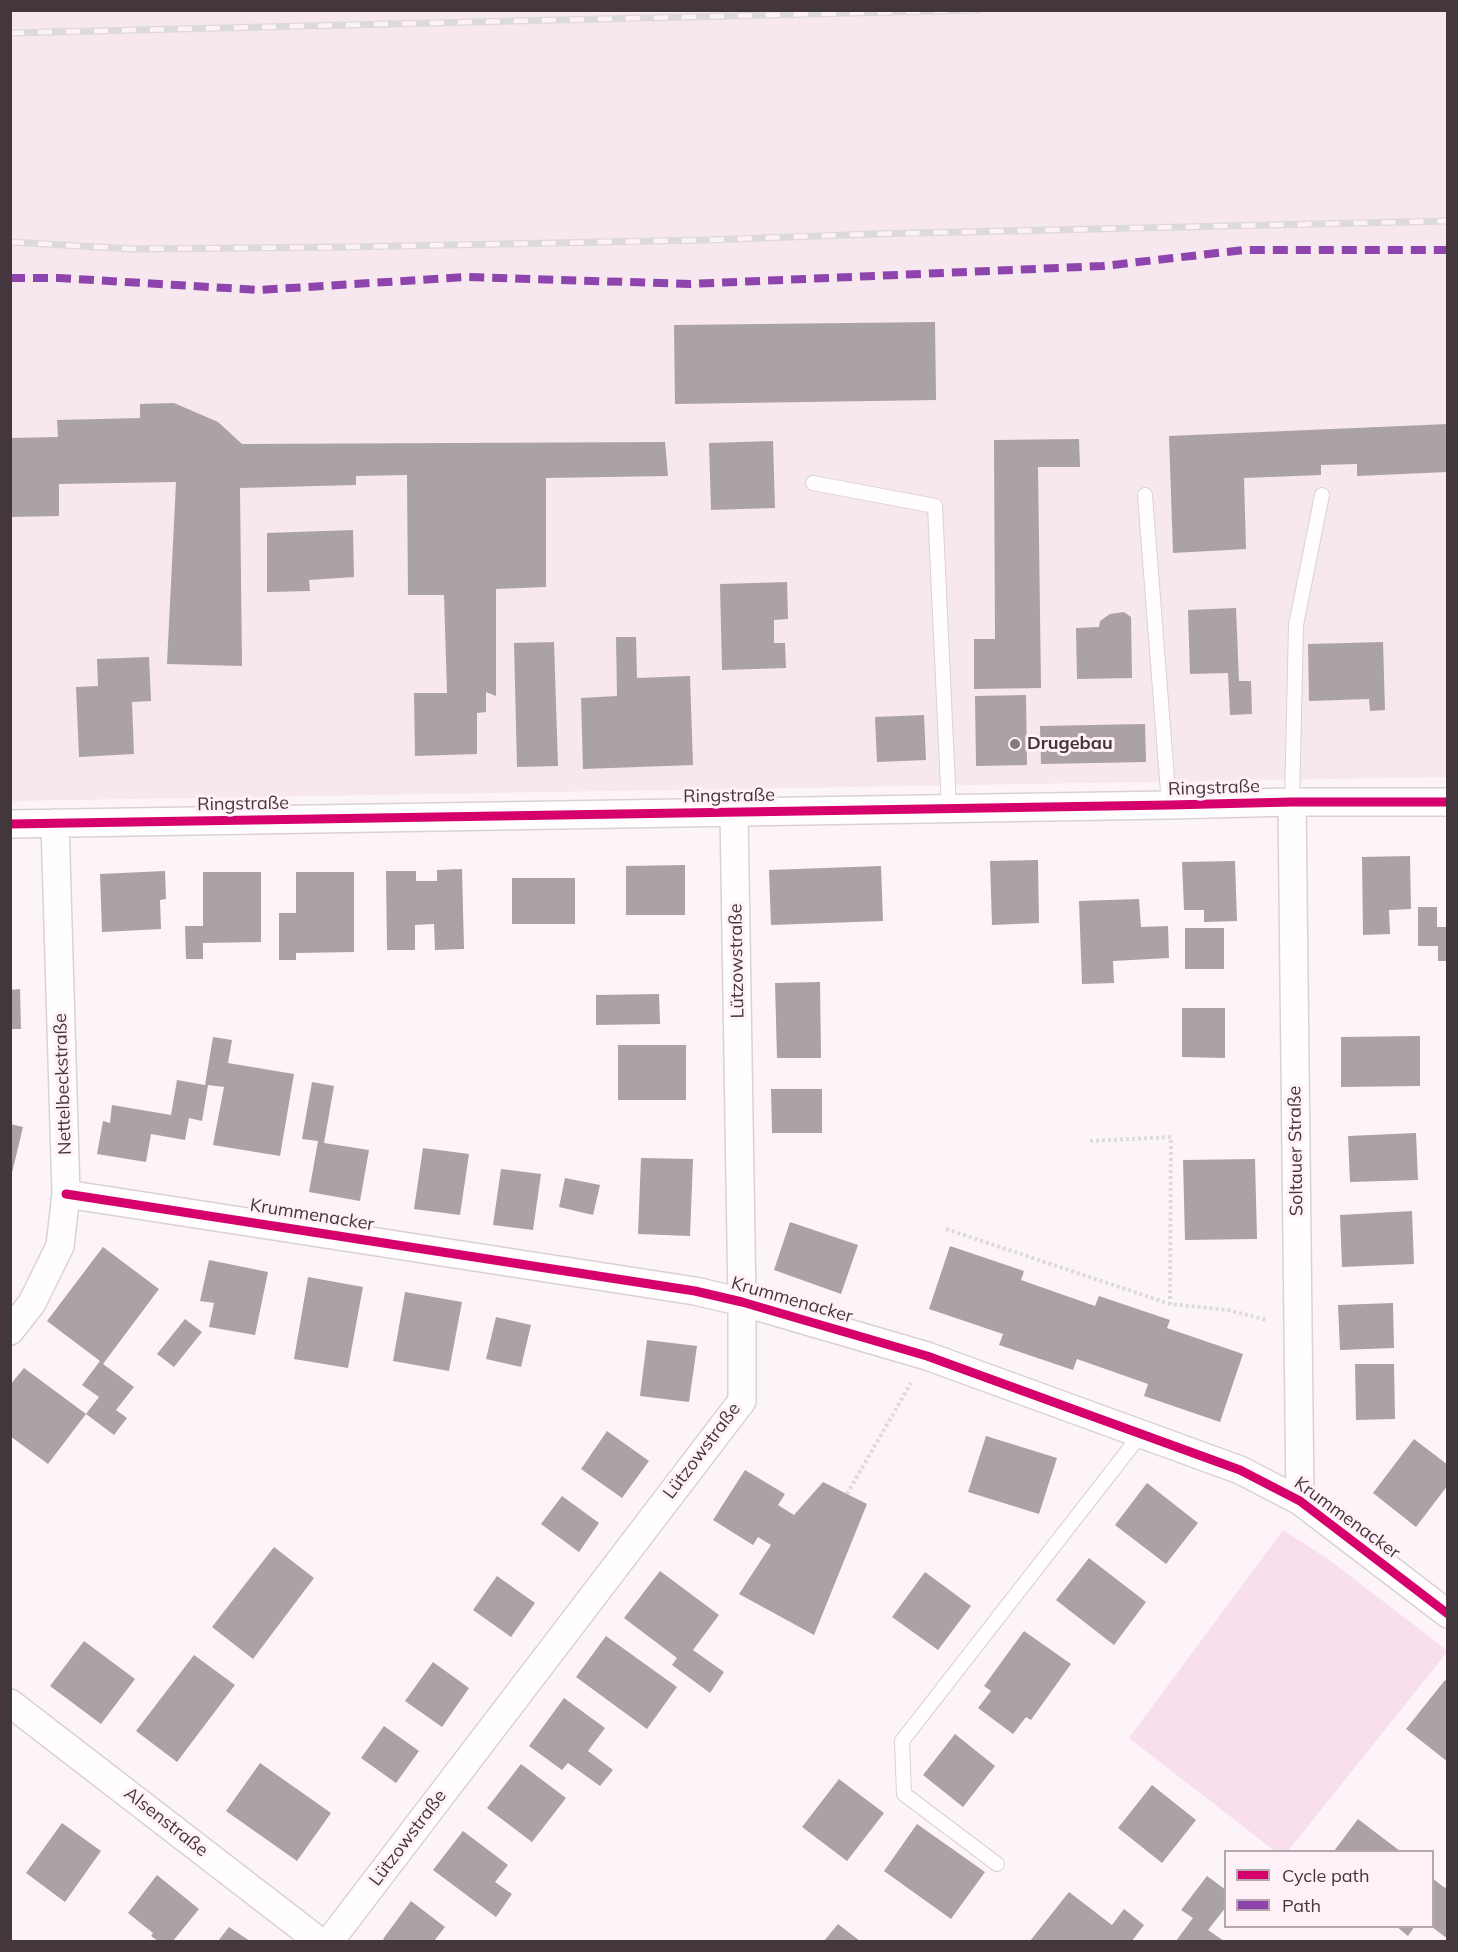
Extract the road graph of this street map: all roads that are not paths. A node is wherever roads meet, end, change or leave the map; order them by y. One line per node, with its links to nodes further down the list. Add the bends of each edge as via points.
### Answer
1 (813, 483): 7 (lane, via 935,506)
2 (1145, 495): 6 (lane)
3 (1322, 495): 5 (lane, via 1296,625)
4 (1448, 801): 5 (street, Ringstraße)
5 (1292, 802): 6 (street, Ringstraße); 15 (street, Soltauer Straße)
6 (1169, 806): 7 (street, Ringstraße)
7 (949, 809): 8 (street, Ringstraße)
8 (734, 813): 9 (street, Ringstraße); 12 (street, Lützowstraße)
9 (56, 823): 10 (street, Ringstraße); 11 (street, Nettelbeckstraße)
10 (10, 824)
11 (66, 1194): 12 (street, Krummenacker, via 695,1291); 13 (street, Nettelbeckstraße, via 60,1246 32,1303)
12 (742, 1302): 14 (street, Krummenacker, via 927,1356); 20 (street, Lützowstraße, via 742,1401)
13 (10, 1331)
14 (1141, 1434): 15 (street, Krummenacker, via 1240,1470); 18 (lane, via 902,1741 904,1794)
15 (1300, 1501): 16 (street, Krummenacker)
16 (1448, 1614)
17 (10, 1703): 19 (street, Alsenstraße)
18 (997, 1864)
19 (320, 1941)
20 (329, 1941)

